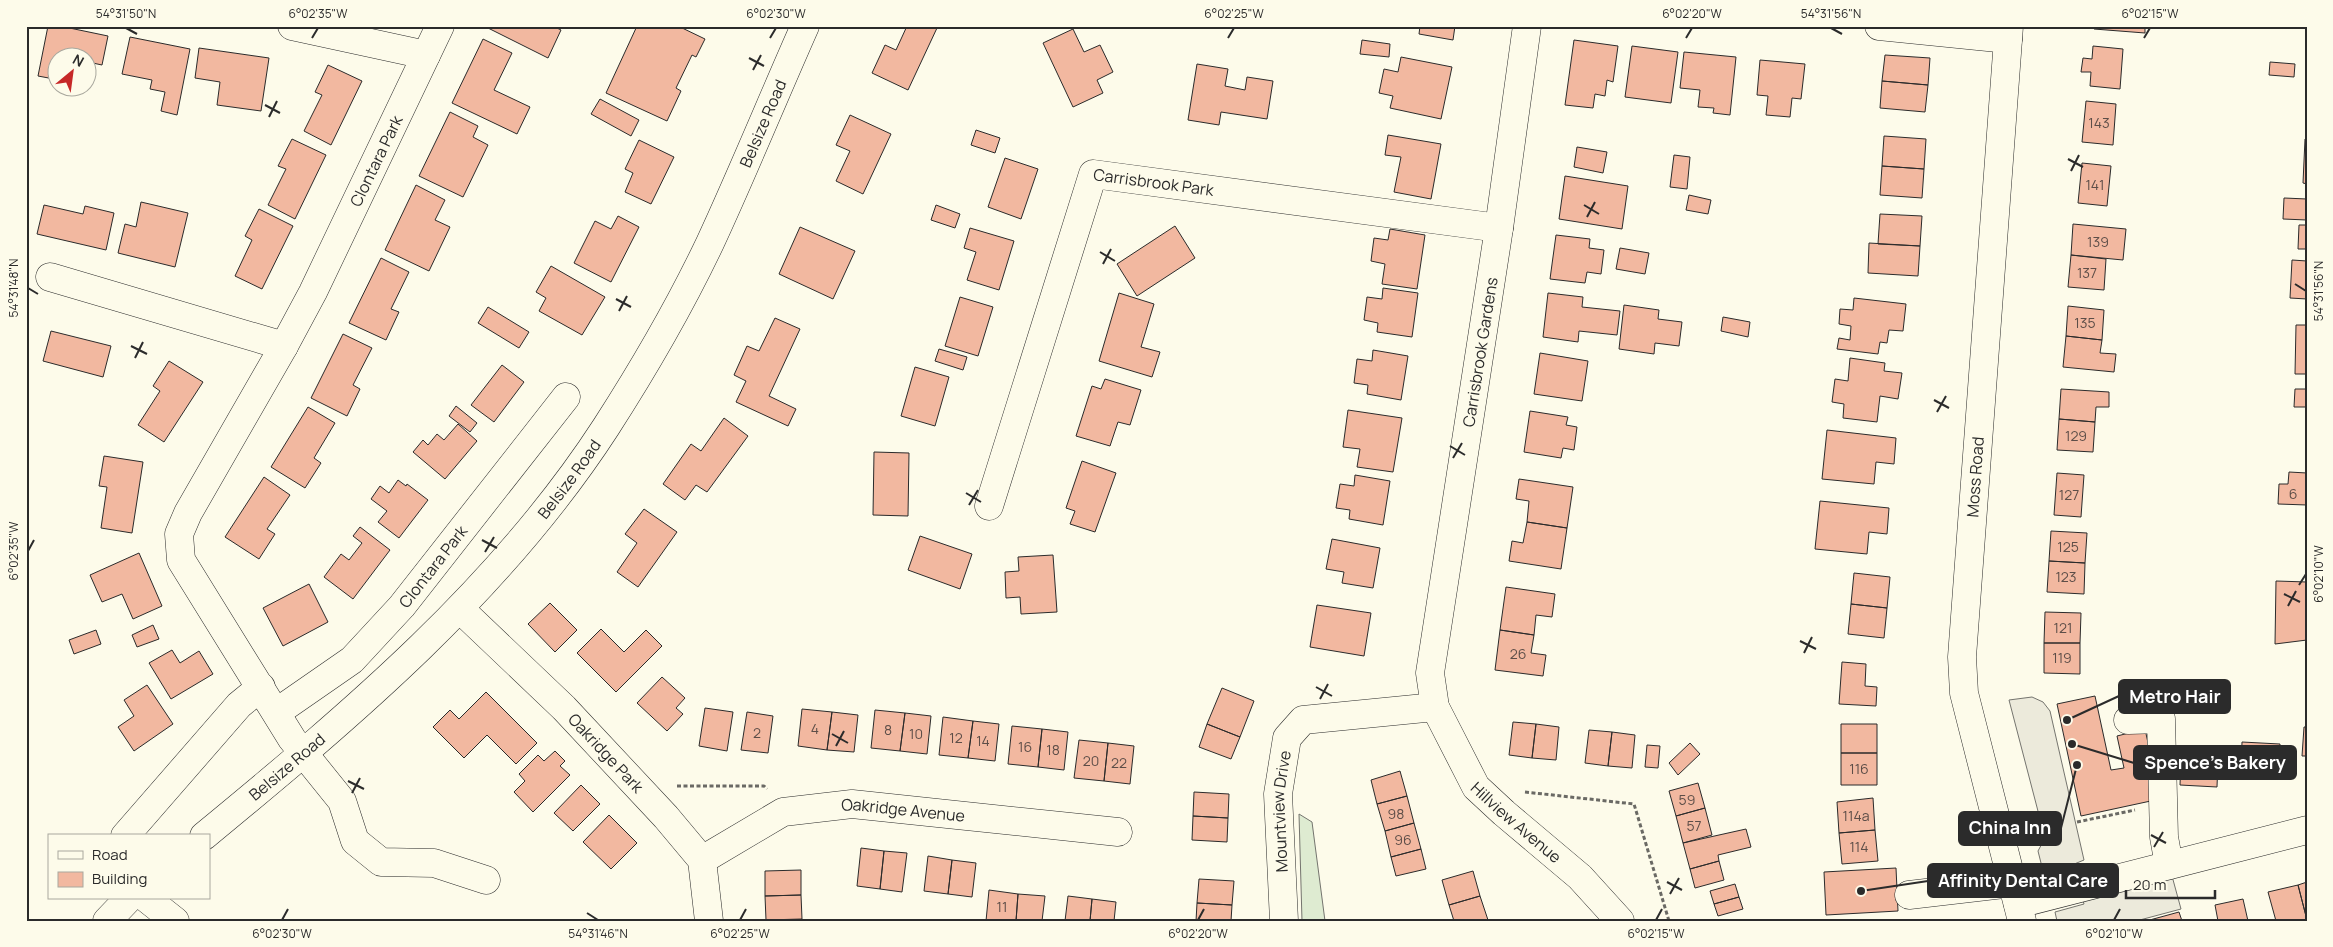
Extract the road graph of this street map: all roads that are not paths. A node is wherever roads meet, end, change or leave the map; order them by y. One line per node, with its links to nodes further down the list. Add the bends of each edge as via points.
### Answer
1 (292, 26): 7 (street)
2 (440, 26): 7 (street, Clontara Park)
3 (804, 26): 13 (street, Belsize Road, via 710,244 667,326 606,427 568,481)
4 (1527, 26): 8 (street, Carrisbrook Gardens)
5 (1879, 26): 6 (street)
6 (2008, 33): 29 (street, Moss Road, via 1962,657 1964,693)
7 (426, 55): 10 (street, Clontara Park)
8 (1499, 228): 12 (street, Carrisbrook Park, via 1093,174); 15 (street, Carrisbrook Gardens, via 1430,673)
9 (50, 277): 10 (street)
10 (284, 346): 14 (street, Clontara Park, via 179,534 181,560)
11 (566, 397): 16 (street, Clontara Park, via 402,606 352,660)
12 (989, 506)
13 (460, 609): 18 (street, Belsize Road, via 404,665); 23 (street, Oakridge Park, via 564,708)
14 (261, 687): 16 (street, Clontara Park); 21 (street, via 239,705)
15 (1435, 707): 33 (street, Mountview Drive, via 1303,720 1287,738 1278,794); 34 (street, Hillview Avenue, via 1476,787 1580,878)
16 (277, 712): 18 (street, Clontara Park)
17 (2128, 720): 24 (street, via 2161,718 2164,837)
18 (304, 754): 22 (street, Belsize Road); 25 (street, Clontara Park, via 342,801 356,841 381,862 434,864)
19 (2307, 830): 24 (street)
20 (1118, 832): 23 (street, Oakridge Avenue, via 852,804 783,812)
21 (127, 834)
22 (206, 834)
23 (702, 860): 32 (street)
24 (2170, 865): 29 (street)
25 (486, 880)
26 (1910, 895): 29 (street)
27 (127, 900): 30 (street)
28 (149, 900): 31 (street)
29 (2018, 903)
30 (106, 921)
31 (175, 921)
32 (709, 921)
33 (1284, 921)
34 (1620, 921)

